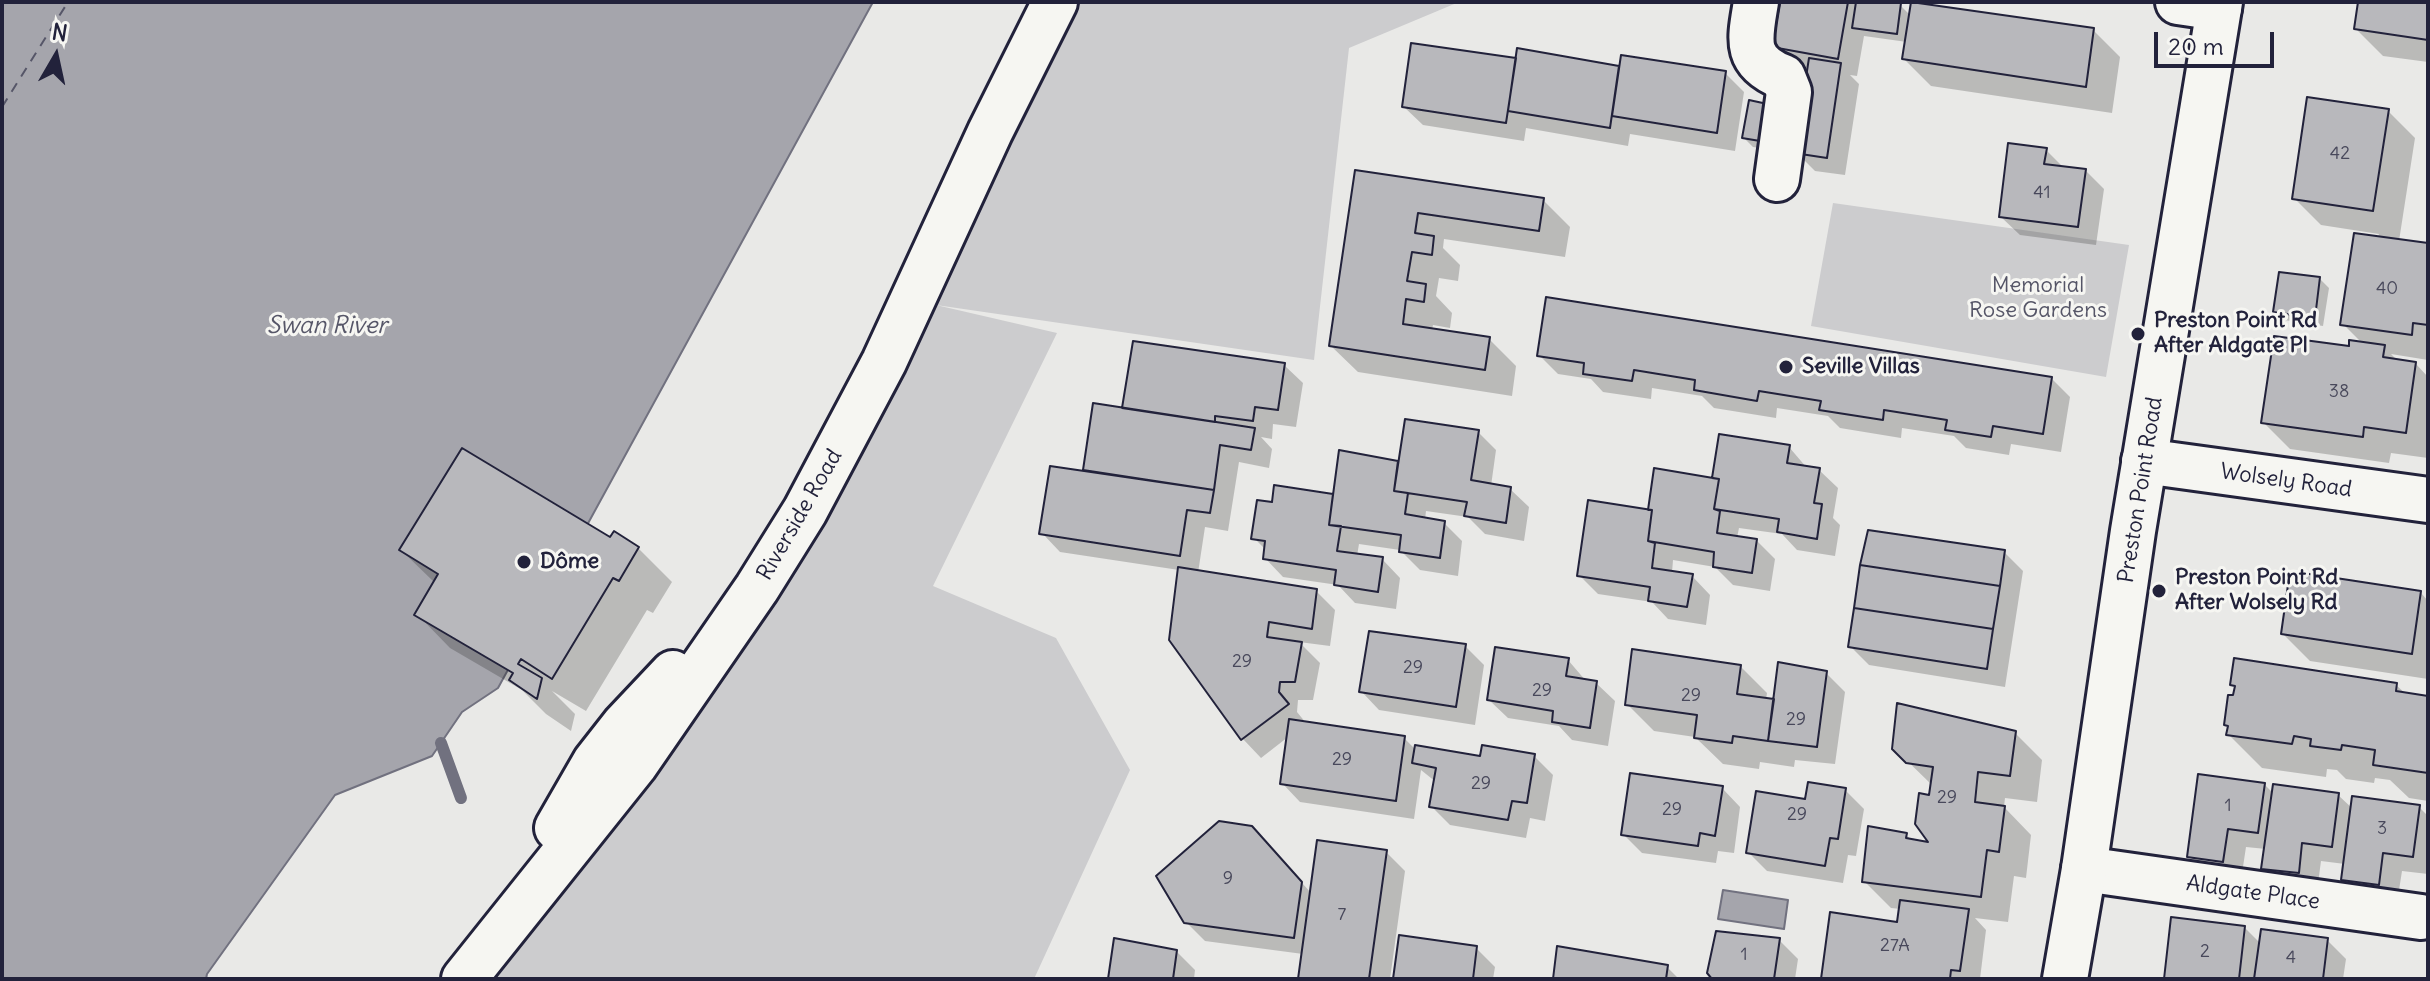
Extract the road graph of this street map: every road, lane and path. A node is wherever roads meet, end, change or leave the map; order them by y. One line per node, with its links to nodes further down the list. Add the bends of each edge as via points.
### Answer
1 (1025, 2): 10 (street, Riverside Road, via 901,283 794,490 697,647 595,762 553,835)
2 (1055, 2): 11 (street, Riverside Road, via 884,362 805,511 635,765)
3 (1756, 2): 5 (street, via 1754,57 1765,70 1783,77 1789,92)
4 (2205, 4): 6 (street, Preston Point Road)
5 (1777, 179)
6 (2144, 461): 7 (street, Wolsely Road); 8 (street, Preston Point Road)
7 (2428, 500)
8 (2084, 869): 9 (street, Aldgate Place); 12 (street, Preston Point Road)
9 (2421, 917)
10 (441, 979)
11 (464, 979)
12 (2065, 979)

